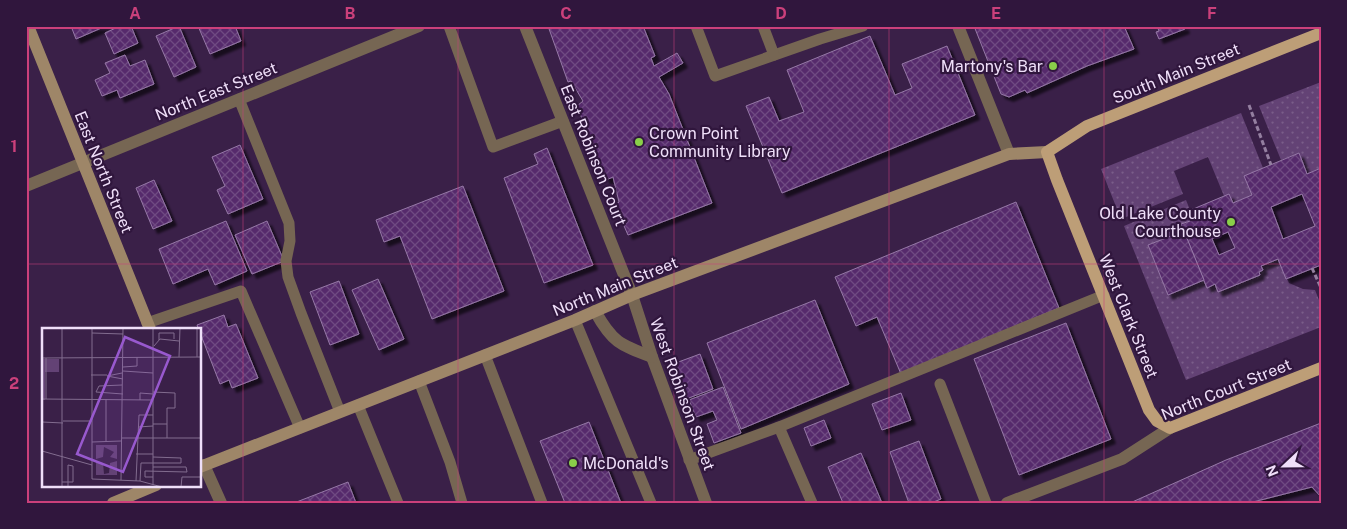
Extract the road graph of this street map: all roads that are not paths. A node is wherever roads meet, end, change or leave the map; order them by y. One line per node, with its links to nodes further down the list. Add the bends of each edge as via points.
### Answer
1 (28, 26): 16 (main road, East North Street)
2 (419, 26): 12 (street, North East Street)
3 (449, 26): 13 (lane, via 493,147)
4 (525, 26): 13 (street, East Robinson Court)
5 (696, 26): 11 (lane, via 715,76)
6 (763, 26): 11 (lane)
7 (863, 26): 9 (lane)
8 (958, 26): 15 (street)
9 (830, 31): 11 (lane)
10 (1321, 33): 14 (main road, South Main Street, via 1087,126)
11 (774, 55)
12 (239, 99): 16 (street, North East Street); 29 (lane, via 290,223 286,261 288,277)
13 (563, 121): 18 (street, East Robinson Court)
14 (1047, 152): 15 (main road, North Main Street); 19 (main road, West Clark Street)
15 (1009, 154): 18 (main road, North Main Street)
16 (83, 163): 17 (street, North East Street); 22 (main road, East North Street)
17 (26, 186)
18 (632, 295): 20 (main road, North Main Street); 24 (street, West Robinson Street)
19 (1104, 296): 30 (lane); 32 (main road, West Clark Street, via 1149,410 1157,421)
20 (595, 311): 21 (main road, North Main Street); 24 (street, via 610,336)
21 (575, 320): 23 (main road, North Main Street); 41 (lane)
22 (149, 326): 31 (lane, via 240,291)
23 (485, 355): 26 (main road, North Main Street); 40 (lane)
24 (652, 357): 33 (street, West Robinson Street)
25 (1321, 368): 32 (main road, North Court Street)
26 (419, 381): 28 (main road, North Main Street); 39 (lane)
27 (940, 384): 44 (lane)
28 (358, 405): 29 (main road, North Main Street); 38 (lane)
29 (340, 412): 31 (main road, North Main Street)
30 (779, 427): 33 (lane); 43 (lane)
31 (300, 428): 34 (main road, North Main Street)
32 (1170, 428): 45 (street, North Court Street, via 1122,458)
33 (689, 460): 42 (street, West Robinson Street)
34 (202, 462): 37 (street)
35 (154, 486): 36 (main road)
36 (113, 503)
37 (221, 503)
38 (398, 503)
39 (462, 503)
40 (542, 503)
41 (651, 503)
42 (706, 503)
43 (812, 503)
44 (986, 503)
45 (1007, 503)

